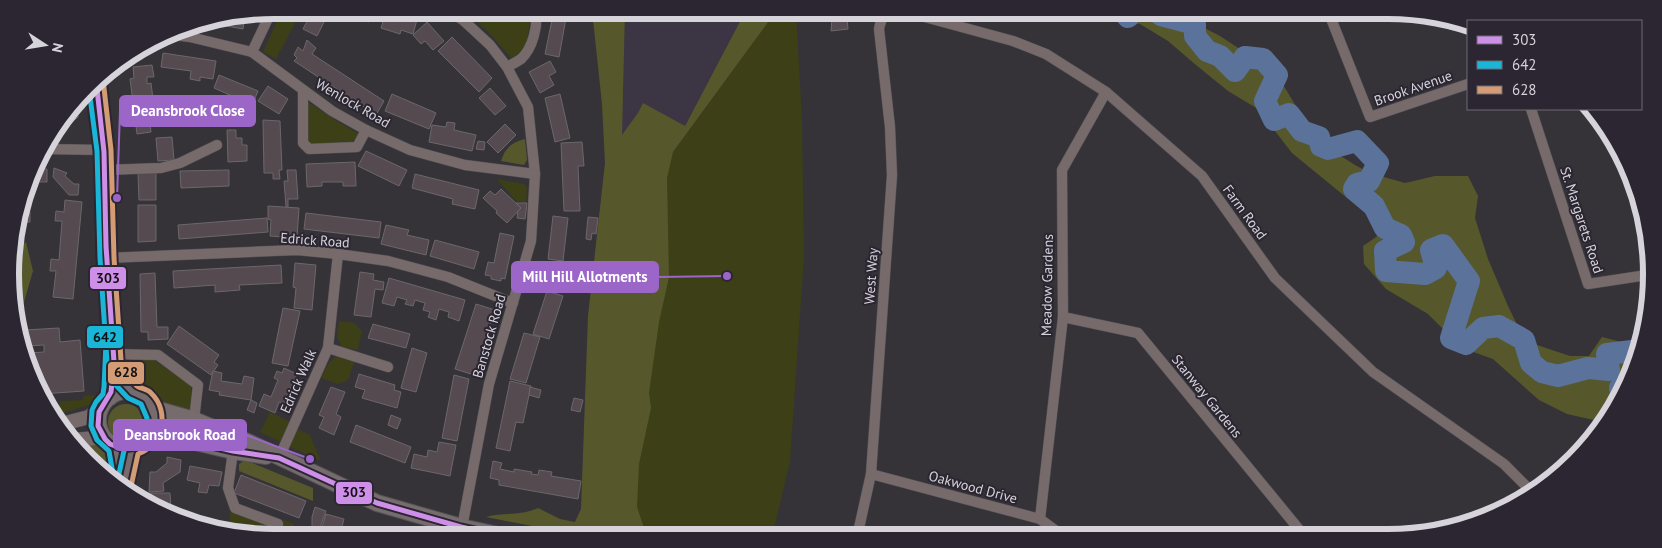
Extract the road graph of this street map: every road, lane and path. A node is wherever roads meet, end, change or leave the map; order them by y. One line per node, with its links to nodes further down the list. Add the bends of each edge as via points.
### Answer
1 (268, 19): 8 (street)
2 (536, 19): 9 (street, via 529,48 522,59)
3 (882, 19): 39 (street, West Way, via 879,29 892,175)
4 (932, 19): 13 (street, Farm Road, via 1013,41 1046,54)
5 (1331, 19): 10 (street, Brook Avenue, via 1370,117)
6 (463, 20): 9 (street, Banstock Road, via 490,45)
7 (183, 35): 8 (street, Wenlock Road)
8 (252, 52): 12 (street, Wenlock Road)
9 (507, 67): 20 (street, Banstock Road, via 528,108)
10 (1467, 84)
11 (97, 91): 18 (main road)
12 (303, 91): 15 (street, Wenlock Road); 15 (street, via 303,142 308,149 357,147)
13 (1106, 92): 25 (street, Meadow Gardens, via 1062,170); 41 (street, Farm Road, via 1202,176 1275,278 1373,372 1504,464)
14 (1531, 110): 23 (street, St. Margarets Road, via 1588,284)
15 (366, 130): 20 (street, Wenlock Road, via 410,150 465,165)
16 (217, 145): 19 (street, via 180,163 161,168)
17 (51, 149): 18 (street)
18 (104, 150): 19 (main road)
19 (104, 170): 22 (main road)
20 (534, 174): 24 (street, Banstock Road, via 531,242)
21 (338, 254): 22 (street, Edrick Road, via 297,250); 24 (street, Edrick Road, via 388,261 448,277); 26 (street, Edrick Walk)
22 (107, 258): 27 (main road)
23 (1643, 276)
24 (513, 303): 45 (street, Banstock Road, via 490,384)
25 (1063, 317): 42 (street, Meadow Gardens); 48 (street, Stanway Gardens, via 1138,333)
26 (328, 348): 28 (street); 38 (street, Edrick Walk)
27 (113, 358): 29 (main road, via 118,376); 30 (main road, via 113,378); 32 (street, via 158,355 198,385)
28 (388, 367)
29 (133, 392): 30 (main road, via 121,392); 31 (main road, via 146,398)
30 (106, 402): 33 (street, via 88,417); 36 (main road, via 98,416 98,426 101,434)
31 (152, 408): 32 (main road); 34 (main road, via 155,417)
32 (194, 420): 38 (main road)
33 (67, 423)
34 (153, 432): 36 (main road, via 142,445); 37 (main road)
35 (80, 439): 36 (street, via 96,438)
36 (119, 446): 40 (street)
37 (233, 451): 38 (main road); 43 (street, via 228,488 235,508)
38 (279, 458): 44 (main road, via 377,503)
39 (871, 474): 42 (street, Oakwood Drive); 46 (street, West Way)
40 (122, 479)
41 (1528, 488)
42 (1040, 520): 47 (street, Oakwood Drive)
43 (278, 524)
44 (452, 529)
45 (462, 529)
46 (859, 529)
47 (1053, 529)
48 (1299, 529)

